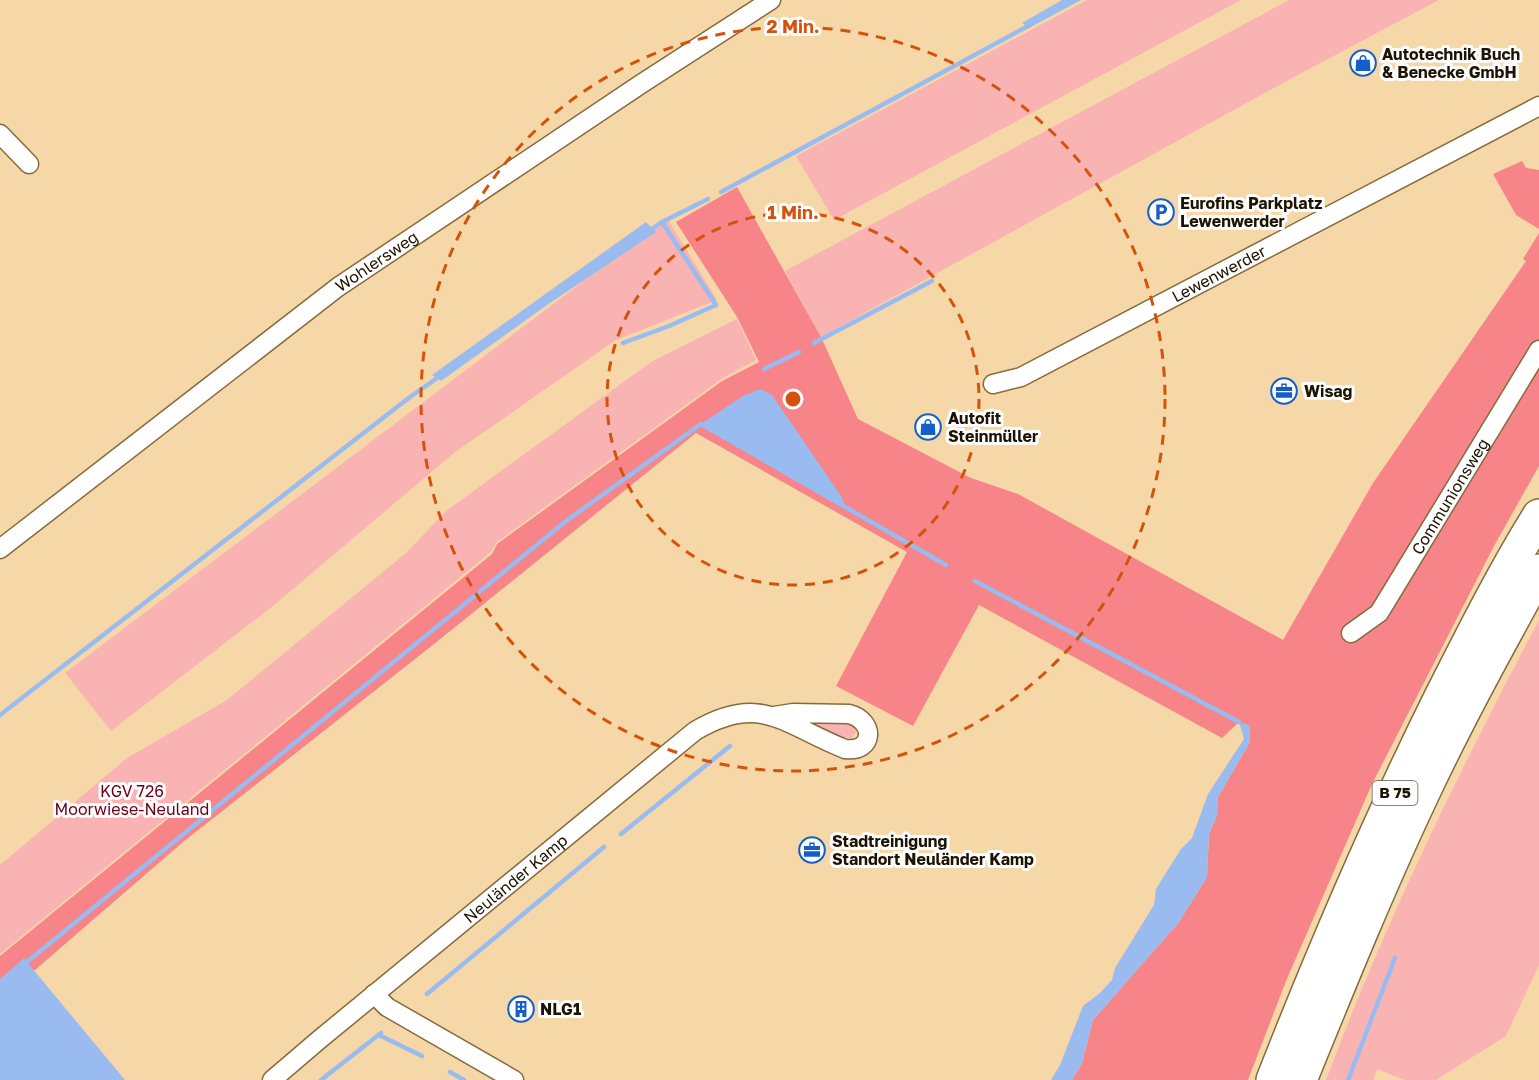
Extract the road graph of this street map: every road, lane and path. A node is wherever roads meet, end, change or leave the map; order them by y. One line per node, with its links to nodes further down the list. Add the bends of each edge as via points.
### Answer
1 (771, 0): 8 (street, Wohlersweg, via 338,287)
2 (1539, 106): 6 (street, Lewenwerder, via 1021,376)
3 (0, 134): 4 (street)
4 (29, 164)
5 (1539, 350): 11 (street, Communionsweg, via 1379,612)
6 (993, 384)
7 (1539, 516): 17 (highway, B 75, via 1468,644 1405,770)
8 (0, 549)
9 (1539, 571): 12 (highway, B 75)
10 (1539, 595): 12 (highway, B 75)
11 (1352, 633)
12 (1492, 655): 18 (highway, B 75, via 1429,780)
13 (774, 716): 14 (street, Neuländer Kamp, via 736,713 696,731)
14 (374, 994): 15 (street, Neuländer Kamp); 16 (street, via 387,1007)
15 (272, 1080)
16 (514, 1080)
17 (1273, 1080)
18 (1300, 1080)

